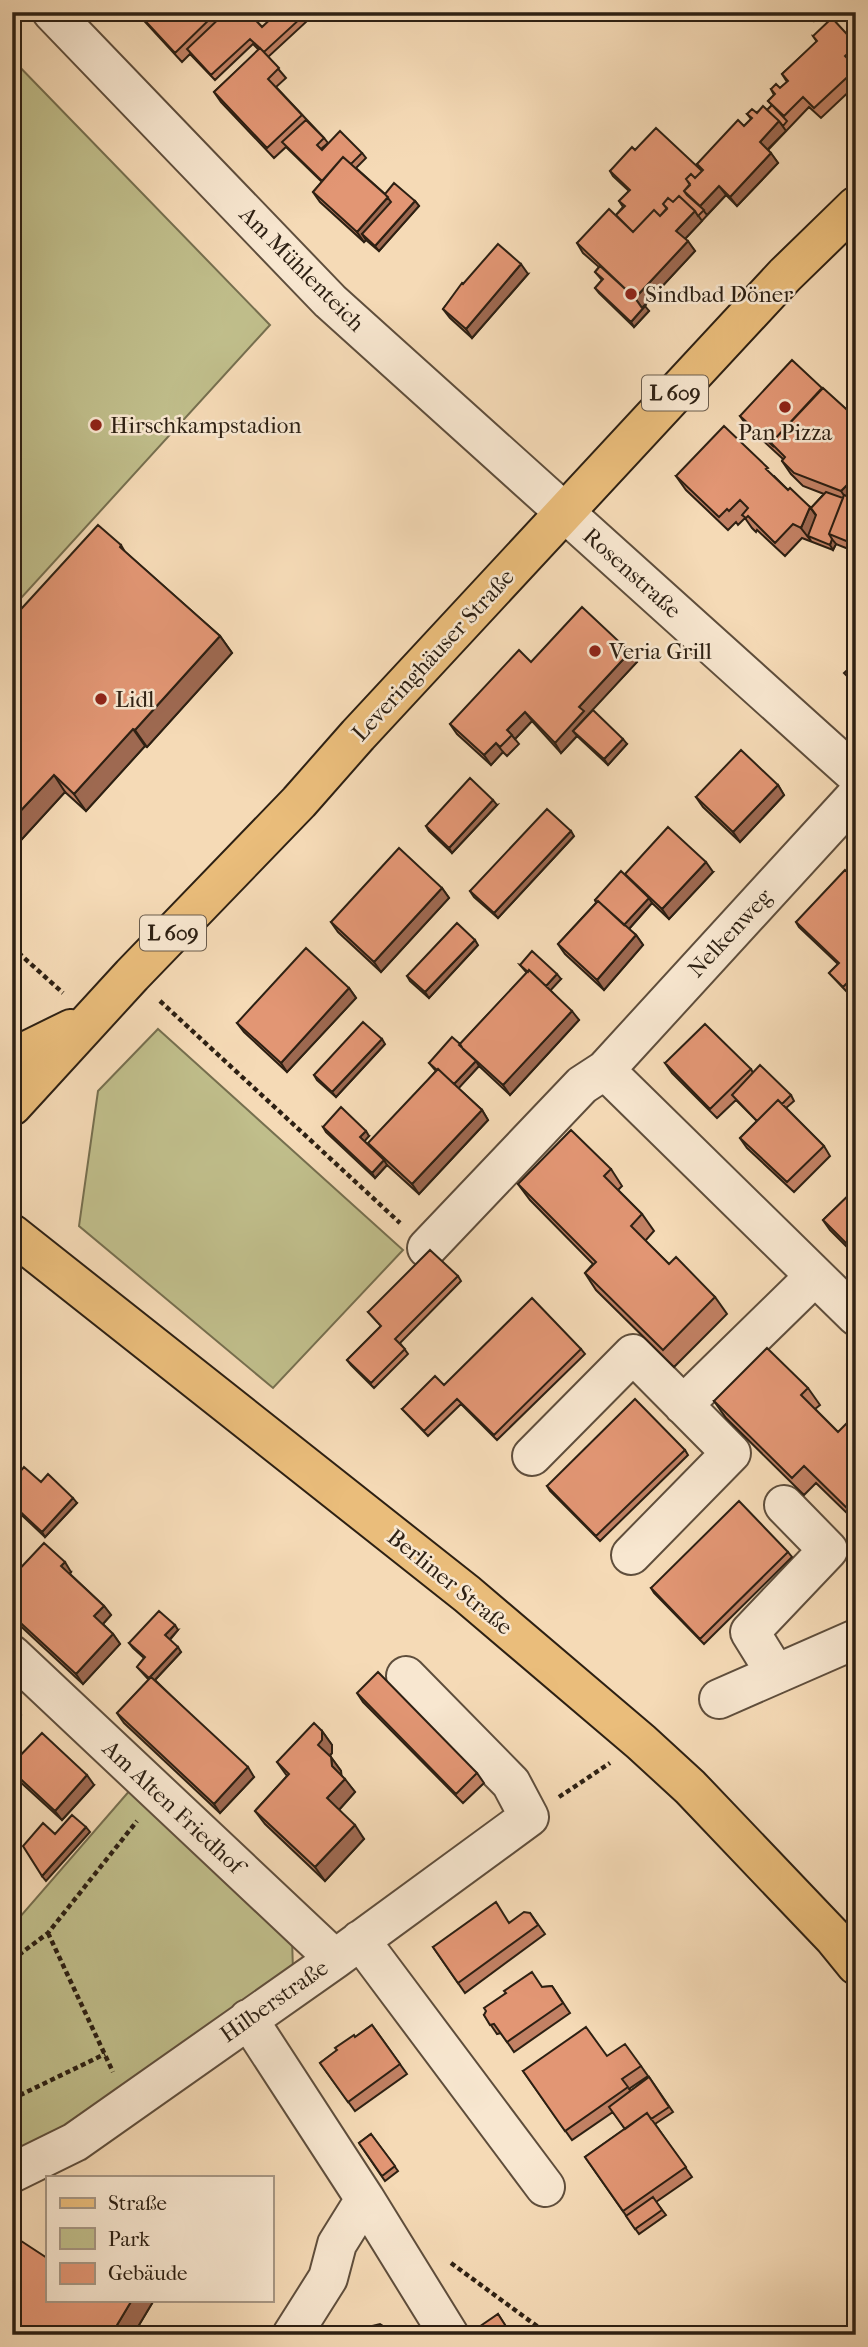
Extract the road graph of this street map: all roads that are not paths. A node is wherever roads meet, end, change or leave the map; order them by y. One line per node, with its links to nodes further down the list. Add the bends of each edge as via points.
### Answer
1 (62, 16): 3 (street, Am Mühlenteich, via 330,301)
2 (856, 206): 3 (main road, Leveringhäuser Straße / L 609, via 785,275)
3 (565, 512): 4 (street, Rosenstraße); 6 (main road, Leveringhäuser Straße / L 609, via 299,802)
4 (856, 775)
5 (856, 796): 8 (street, Nelkenweg)
6 (91, 1019): 7 (main road); 9 (main road, Leveringhäuser Straße / L 609)
7 (12, 1058)
8 (605, 1070): 11 (street, Nelkenweg, via 582,1085); 12 (street)
9 (12, 1106)
10 (12, 1234): 24 (main road, Berliner Straße, via 467,1594 641,1742 699,1797)
11 (427, 1248)
12 (815, 1276): 13 (street); 14 (street)
13 (856, 1315)
14 (683, 1405): 15 (street, via 633,1354); 17 (street, via 731,1453)
15 (532, 1456)
16 (784, 1505): 20 (street, via 828,1550 750,1632)
17 (631, 1555)
18 (856, 1639): 20 (street)
19 (12, 1655): 23 (street, Am Alten Friedhof, via 158,1793)
20 (776, 1674): 22 (street)
21 (406, 1676): 23 (street, Hilberstraße, via 511,1783 529,1817)
22 (719, 1699)
23 (348, 1950): 25 (street, Hilberstraße); 27 (street, Am Alten Friedhof)
24 (856, 1965)
25 (248, 2020): 26 (street, Hilberstraße, via 75,2142); 28 (street)
26 (12, 2173)
27 (545, 2187)
28 (365, 2199): 29 (street, via 337,2244 328,2278); 30 (street)
29 (292, 2335)
30 (449, 2335)

